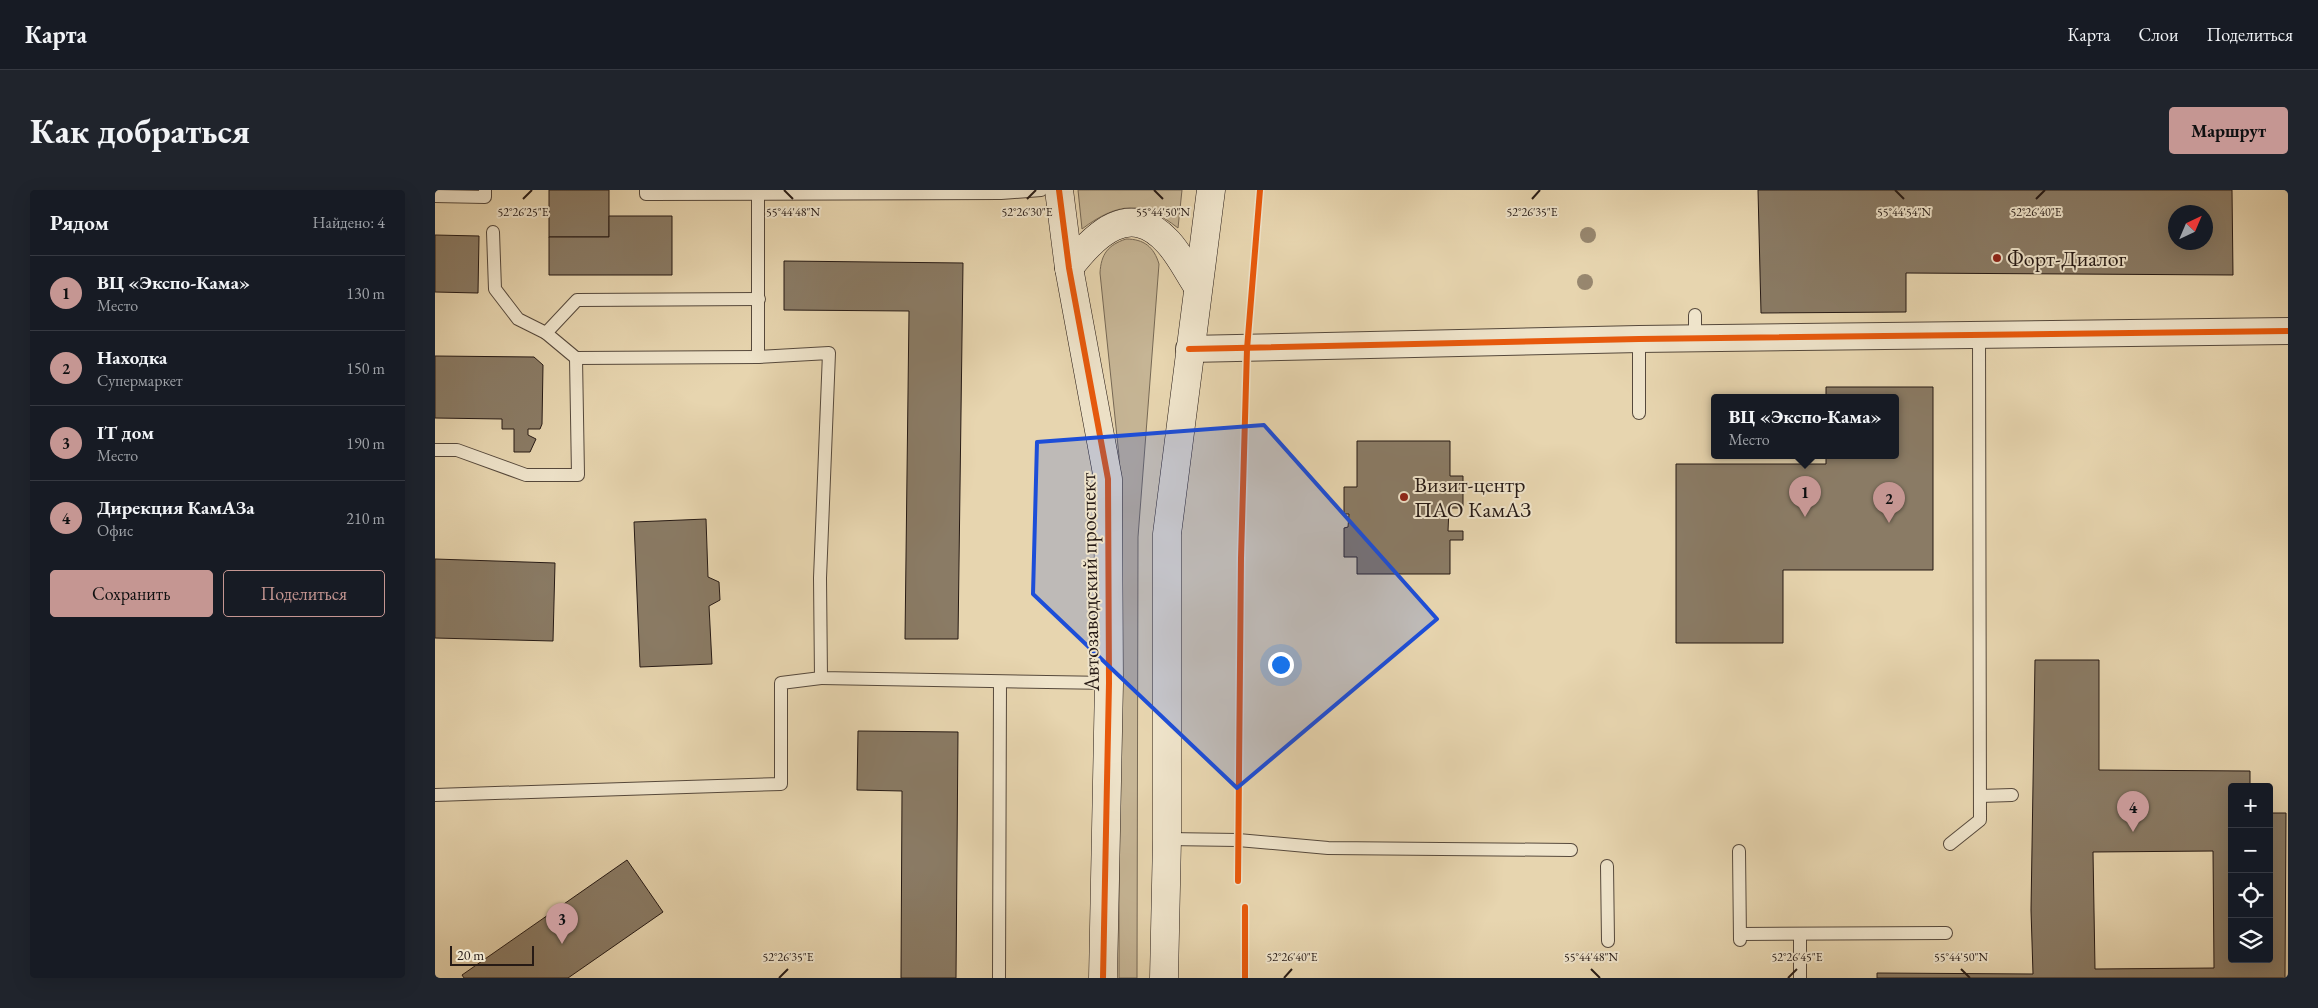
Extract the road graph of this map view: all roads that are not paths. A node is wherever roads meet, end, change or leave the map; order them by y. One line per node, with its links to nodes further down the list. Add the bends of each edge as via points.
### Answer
1 (485, 190): 7 (lane, via 485,197)
2 (646, 190): 6 (lane, via 646,194)
3 (1041, 190): 6 (lane, via 1001,194)
4 (1059, 190): 9 (street, Автозаводский проспект)
5 (1211, 190): 10 (street)
6 (758, 192): 11 (lane)
7 (435, 196)
8 (493, 232): 13 (lane, via 495,290 518,319)
9 (1069, 268): 10 (street, via 1104,230 1120,224 1136,224 1152,228 1169,243); 23 (street, Автозаводский проспект, via 1108,479)
10 (1198, 287): 16 (street)
11 (759, 299): 13 (lane, via 577,300); 17 (lane)
12 (2288, 331): 14 (street)
13 (546, 333): 18 (lane)
14 (1979, 335): 15 (street, via 1695,326); 26 (lane)
15 (1639, 339): 16 (street); 19 (lane)
16 (1189, 349): 27 (street, via 1167,534)
17 (758, 356): 18 (lane); 21 (lane, via 829,353 820,578)
18 (576, 358): 20 (lane, via 579,475 526,476 457,450)
19 (1639, 413)
20 (435, 450)
21 (821, 678): 22 (lane); 24 (lane, via 781,683 781,784)
22 (1001, 682): 23 (lane); 35 (lane)
23 (1109, 683): 36 (street, Автозаводский проспект)
24 (435, 795)
25 (2012, 795): 26 (lane)
26 (1980, 796): 28 (lane, via 1980,820)
27 (1167, 839): 29 (lane, via 1238,840 1328,848); 37 (street)
28 (1950, 844)
29 (1571, 850)
30 (1739, 851): 33 (lane, via 1740,937)
31 (1607, 866): 34 (lane)
32 (1946, 933): 33 (lane)
33 (1800, 934): 38 (lane)
34 (1608, 941)
35 (999, 978)
36 (1103, 978)
37 (1165, 978)
38 (1800, 978)

